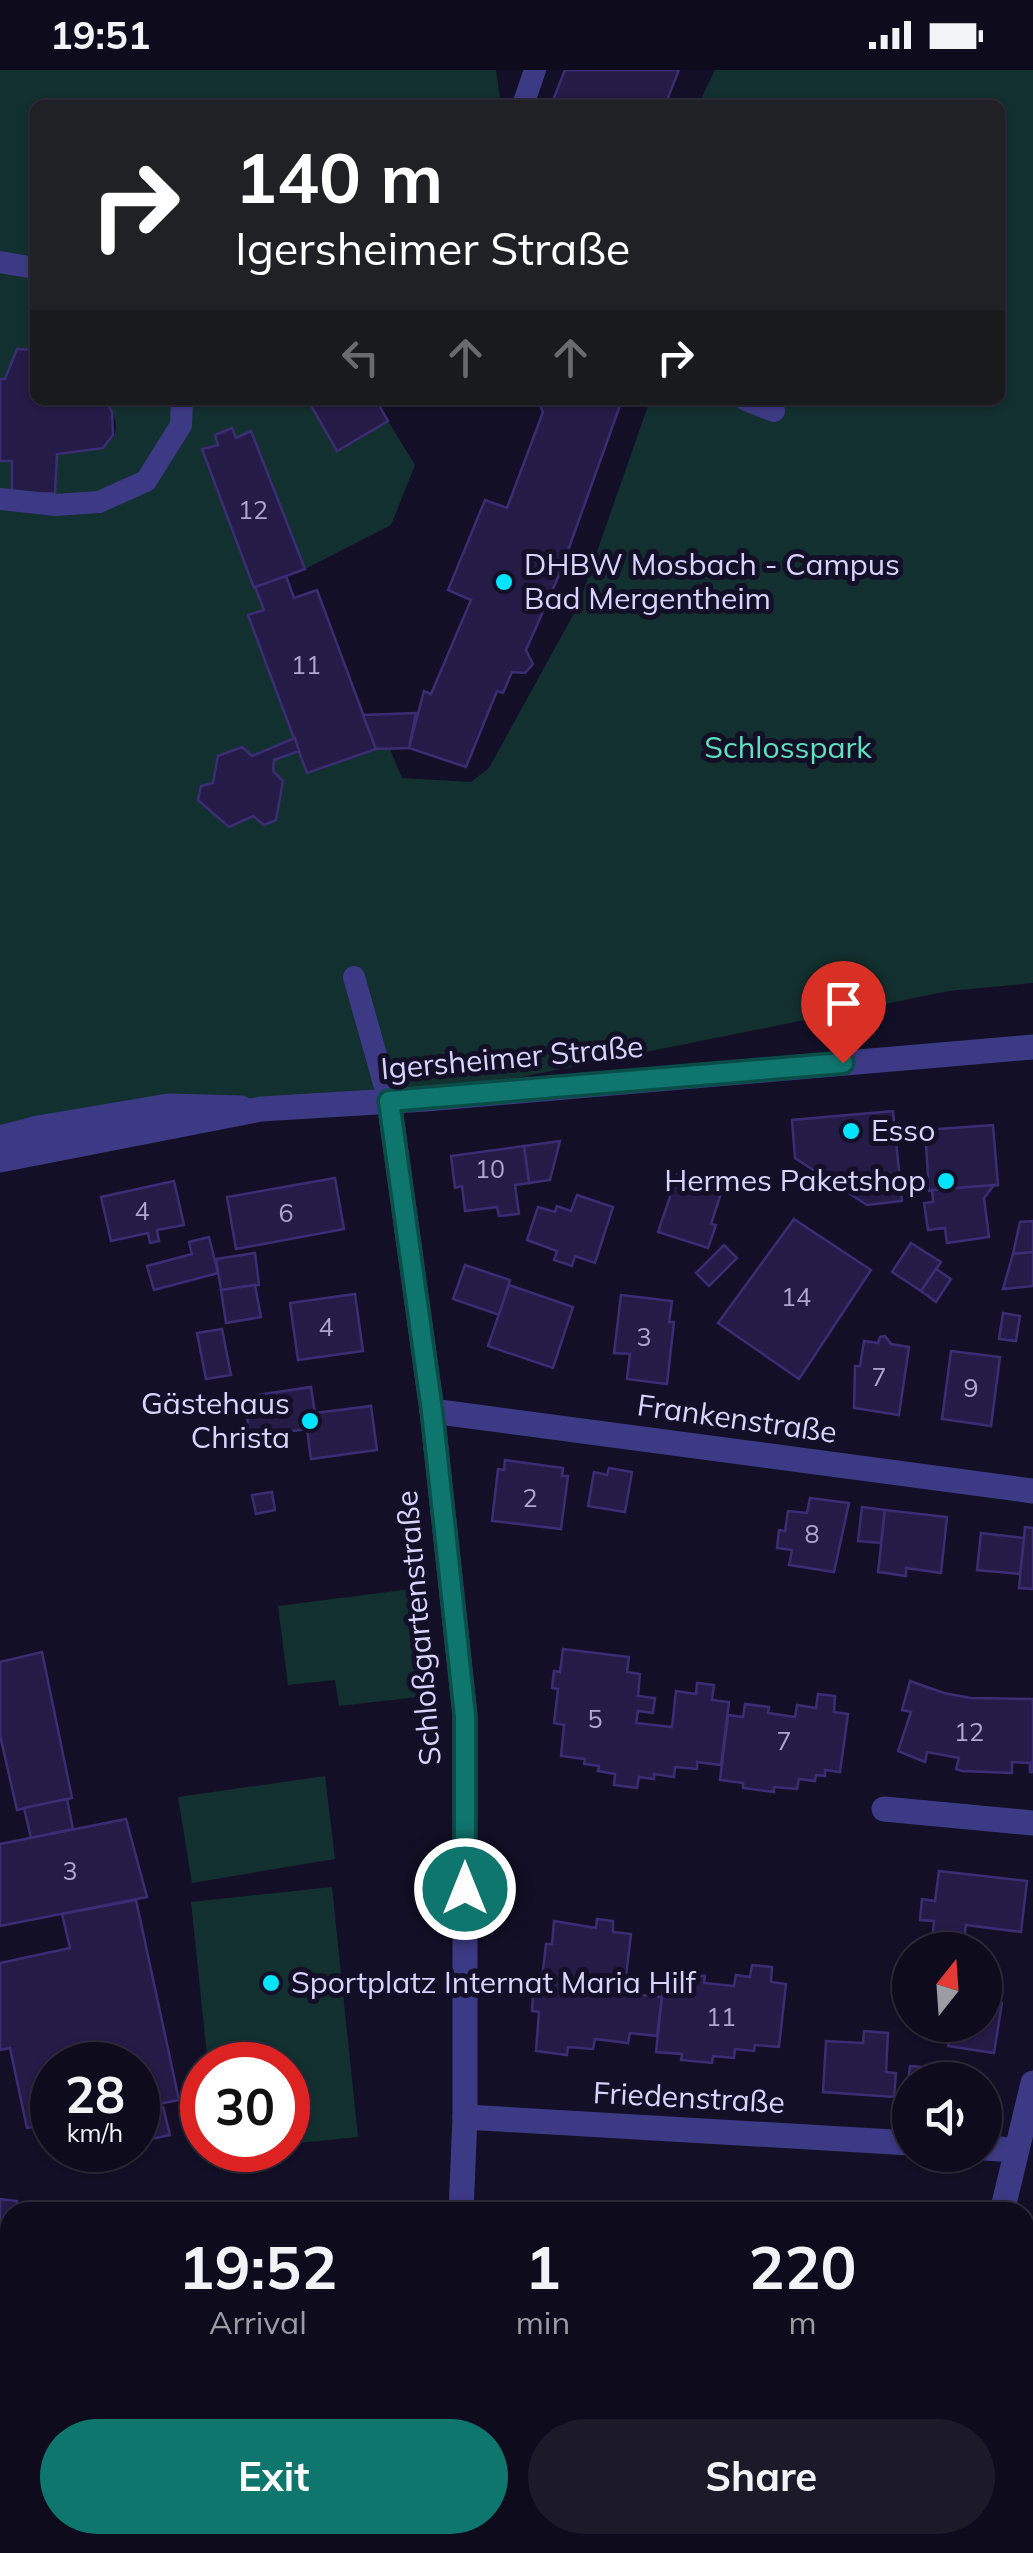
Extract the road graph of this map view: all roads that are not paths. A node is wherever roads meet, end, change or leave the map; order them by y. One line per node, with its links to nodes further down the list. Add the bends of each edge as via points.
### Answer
1 (534, 70): 2 (lane)
2 (525, 100)
3 (0, 262): 4 (lane)
4 (30, 267)
5 (182, 405): 8 (lane, via 181,425 146,481 99,502)
6 (759, 405): 7 (lane)
7 (774, 411)
8 (0, 499)
9 (354, 977): 11 (lane)
10 (1033, 1046): 11 (street, Igersheimer Straße)
11 (389, 1101): 12 (street, Igersheimer Straße); 15 (street, Schloßgartenstraße)
12 (262, 1109): 13 (street, via 168,1106); 14 (street, Igersheimer Straße)
13 (0, 1138)
14 (0, 1160)
15 (432, 1411): 16 (street, Frankenstraße); 20 (street, Schloßgartenstraße, via 465,1716)
16 (1033, 1492)
17 (884, 1808): 18 (street)
18 (1033, 1823)
19 (1033, 2083): 23 (street)
20 (465, 2117): 21 (street, Friedenstraße); 24 (street, Schloßgartenstraße)
21 (892, 2143)
22 (1002, 2149): 23 (street)
23 (1016, 2150): 25 (street)
24 (462, 2202)
25 (1004, 2202)

